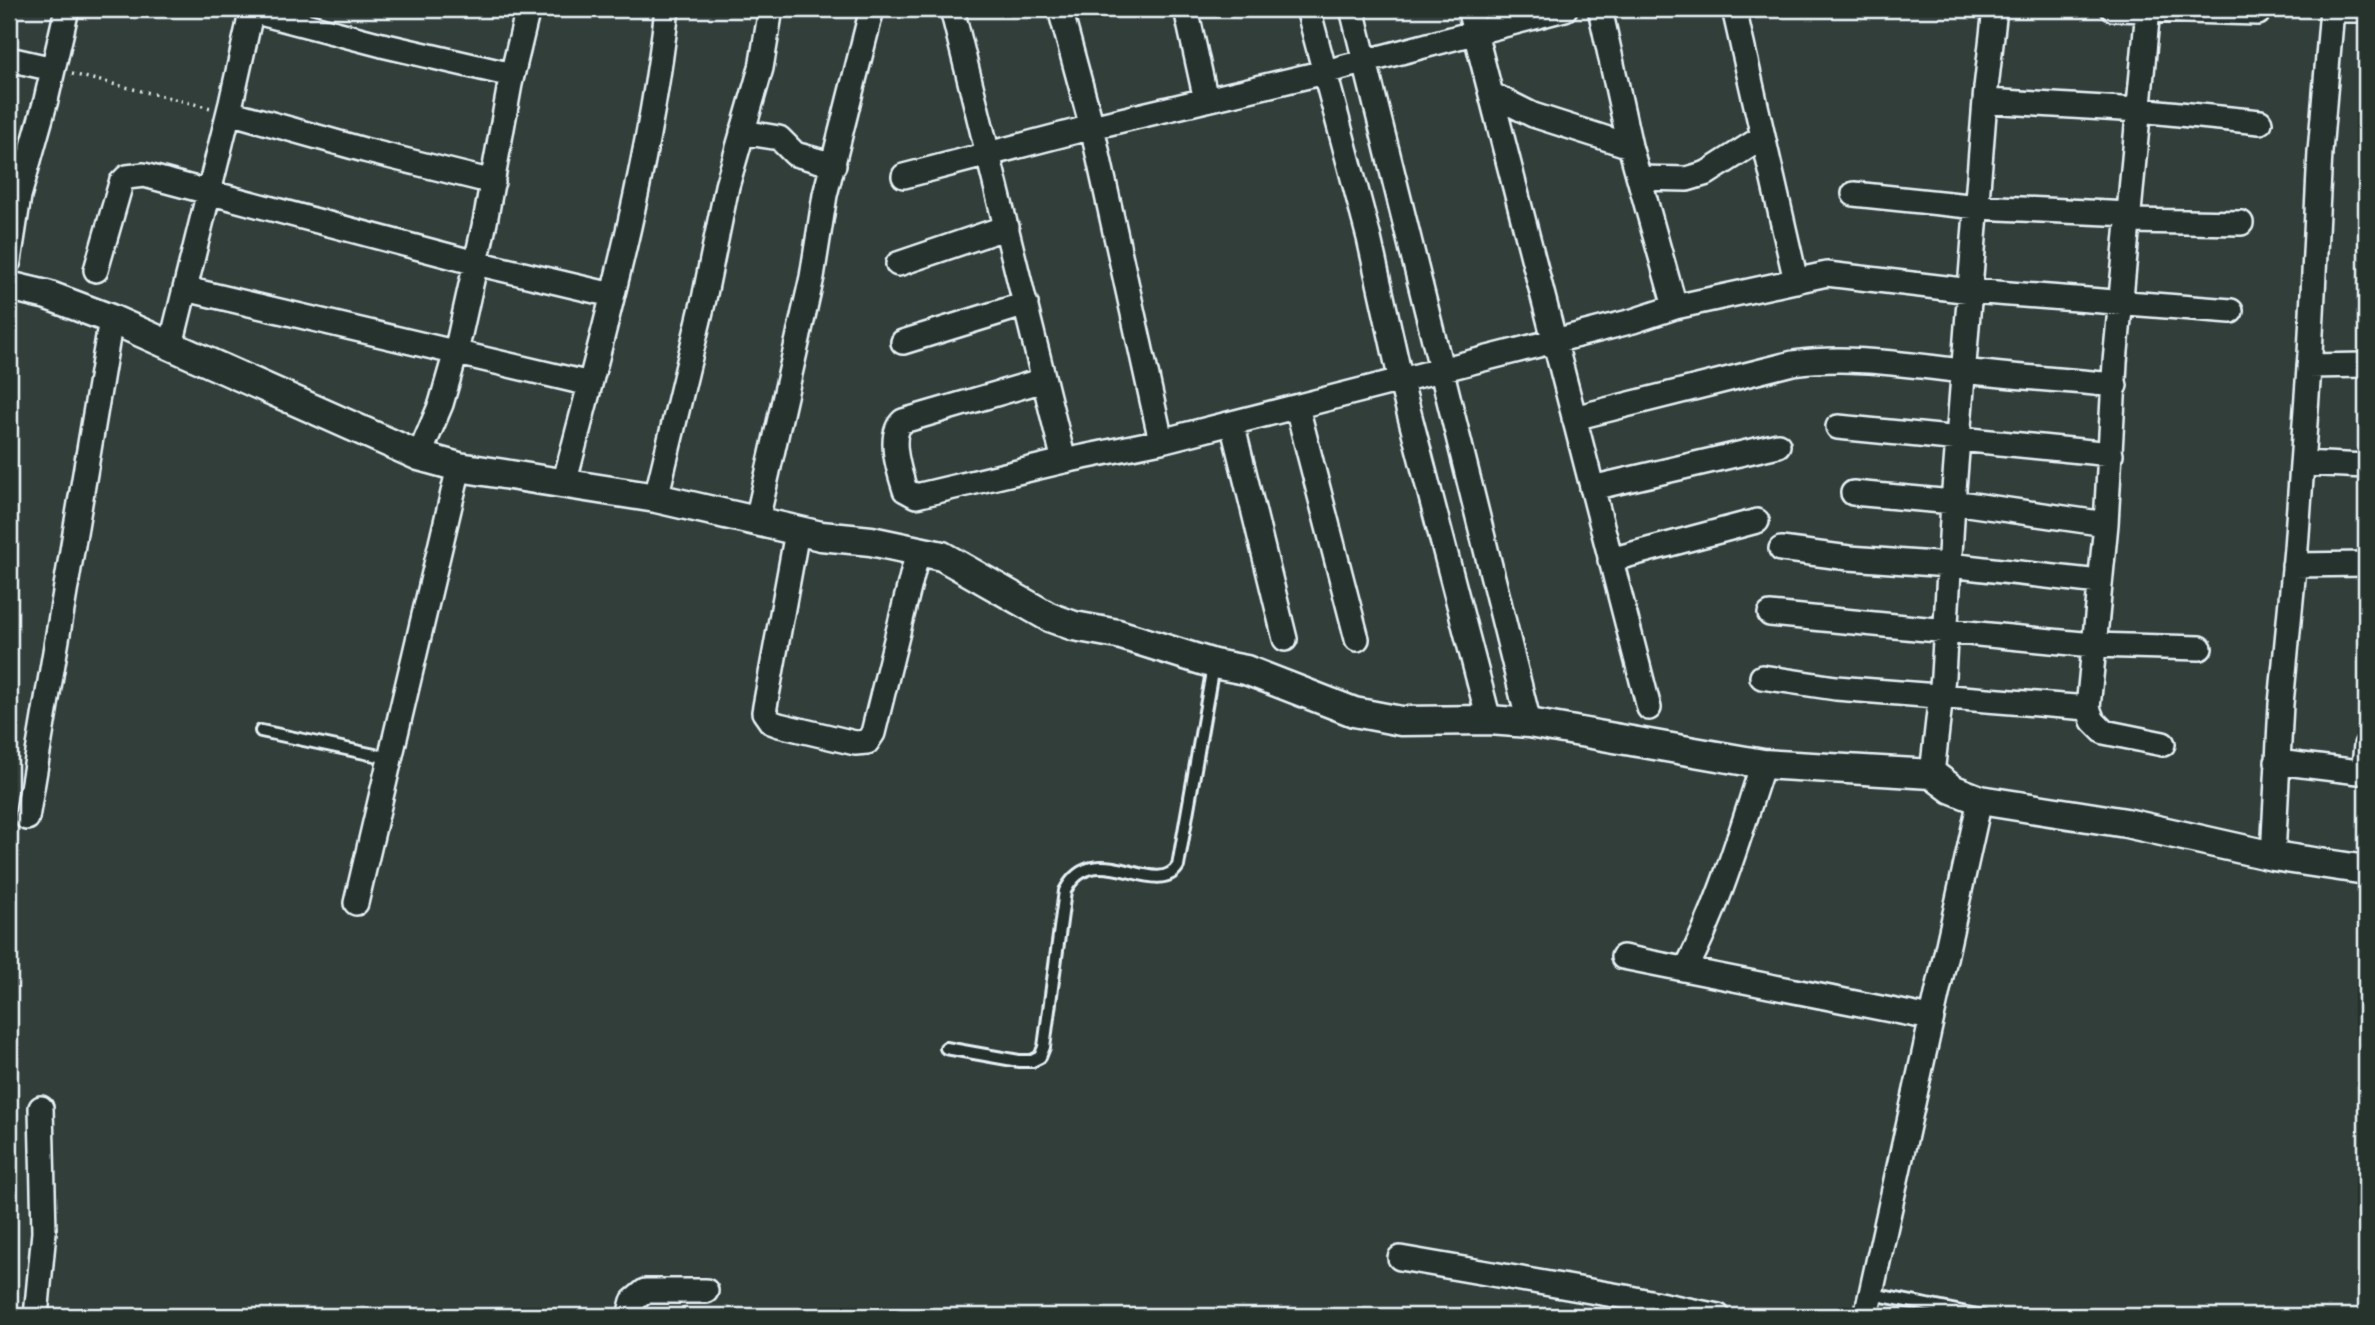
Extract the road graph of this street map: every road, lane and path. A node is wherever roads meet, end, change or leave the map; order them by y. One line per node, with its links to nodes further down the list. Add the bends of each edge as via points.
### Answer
1 (67, 9): 25 (street)
2 (249, 9): 27 (street); 32 (street)
3 (528, 9): 27 (street)
4 (667, 9): 58 (street, via 658,83)
5 (771, 9): 35 (street, via 761,68)
6 (872, 9): 39 (street)
7 (951, 9): 38 (street)
8 (1060, 9): 34 (street)
9 (1186, 9): 29 (street)
10 (1308, 9): 26 (street)
11 (1352, 9): 24 (street)
12 (1469, 9): 22 (street)
13 (1566, 9): 22 (street)
14 (1600, 9): 37 (street)
15 (1734, 9): 36 (street)
16 (1995, 9): 30 (street)
17 (2113, 9): 20 (street)
18 (2332, 9): 19 (street); 69 (street)
19 (2366, 9)
20 (2148, 10): 21 (street); 31 (street)
21 (2258, 13)
22 (1475, 32): 24 (street); 28 (street)
23 (9, 59): 25 (street)
24 (1365, 60): 26 (street); 49 (street)
25 (53, 69): 32 (path); 55 (street, via 19,195)
26 (1325, 72): 29 (street); 50 (street)
27 (512, 75): 42 (street)
28 (1490, 94): 37 (street, via 1533,115); 64 (street)
29 (1206, 100): 34 (street)
30 (1986, 100): 31 (street); 45 (street)
31 (2139, 110): 33 (street); 46 (street)
32 (229, 112): 42 (street); 43 (street)
33 (2260, 122)
34 (1092, 127): 38 (street); 80 (street)
35 (742, 132): 39 (street, via 779,138 795,154); 92 (street)
36 (1763, 137): 41 (street, via 1707,173 1687,179); 54 (street)
37 (1630, 146): 41 (street)
38 (989, 155): 40 (street); 48 (street)
39 (834, 165): 94 (street)
40 (904, 176)
41 (1639, 178): 61 (street)
42 (493, 182): 51 (street)
43 (209, 192): 51 (street); 53 (street, via 144,174 127,177 121,183); 56 (street)
44 (1854, 194): 45 (street)
45 (1978, 207): 46 (street); 57 (street)
46 (2130, 217): 47 (street); 59 (street)
47 (2241, 223)
48 (1007, 227): 52 (street); 60 (street)
49 (1406, 228): 50 (street); 70 (street)
50 (1369, 238): 73 (street)
51 (476, 262): 58 (street); 67 (street)
52 (898, 264)
53 (96, 270)
54 (1796, 281): 57 (street, via 1827,274); 61 (street)
55 (9, 283): 63 (street)
56 (186, 289): 66 (street); 67 (street)
57 (1971, 290): 59 (street); 71 (street)
58 (612, 295): 74 (street)
59 (2122, 302): 62 (street); 75 (street)
60 (1026, 304): 65 (street); 72 (street)
61 (1675, 307): 64 (street)
62 (2231, 312)
63 (111, 319): 66 (street); 126 (street)
64 (1554, 341): 70 (street); 77 (street)
65 (903, 342)
66 (171, 345): 84 (street)
67 (456, 352): 74 (street); 84 (street, via 442,404)
68 (2366, 365): 69 (street)
69 (2309, 366): 86 (street)
70 (1442, 370): 73 (street); 117 (street)
71 (1965, 372): 75 (street); 77 (street, via 1888,362 1816,360); 81 (street)
72 (1044, 380): 85 (street); 85 (street, via 903,421 895,440 903,482 916,496)
73 (1401, 380): 76 (street); 116 (street)
74 (590, 384): 89 (street)
75 (2115, 385): 83 (street)
76 (1297, 407): 78 (street); 108 (street)
77 (1574, 418): 90 (street)
78 (1232, 423): 80 (street); 107 (street)
79 (1838, 427): 81 (street)
80 (1161, 440): 85 (street)
81 (1959, 440): 83 (street); 93 (street)
82 (1779, 445): 90 (street)
83 (2111, 454): 96 (street)
84 (418, 456): 88 (street)
85 (1064, 461)
86 (2302, 463): 87 (street); 102 (street)
87 (2366, 466)
88 (459, 467): 89 (street); 121 (street)
89 (564, 484): 92 (street)
90 (1592, 488): 100 (street)
91 (1853, 493): 93 (street)
92 (656, 498): 94 (street)
93 (1953, 502): 96 (street); 101 (street)
94 (757, 520): 97 (street)
95 (1757, 521): 100 (street)
96 (2106, 524): 104 (street)
97 (797, 531): 99 (street); 99 (street, via 764,712 771,722 855,743 867,742 873,733)
98 (1781, 549): 101 (street)
99 (918, 551): 111 (street, via 942,556 1049,617)
100 (1610, 560): 114 (street)
101 (1948, 565): 104 (street); 106 (street)
102 (2294, 565): 103 (street); 122 (street)
103 (2366, 565)
104 (2099, 582): 109 (street)
105 (1770, 614): 106 (street)
106 (1945, 630): 109 (street); 113 (street)
107 (1285, 639)
108 (1357, 639)
109 (2093, 645): 110 (street); 115 (street)
110 (2200, 649)
111 (1214, 664): 116 (street, via 1246,670 1354,712 1401,721); 133 (lane, via 1174,872 1154,877 1103,866 1072,877 1065,891 1040,1057 1019,1061)
112 (1762, 677): 113 (street)
113 (1941, 698): 115 (street); 124 (street)
114 (1649, 708)
115 (2093, 719): 119 (street, via 2110,735)
116 (1489, 720): 117 (street)
117 (1528, 723): 123 (street)
118 (261, 731): 121 (lane)
119 (2163, 744)
120 (2366, 745): 122 (street, via 2359,772)
121 (389, 758): 129 (street)
122 (2277, 762): 127 (street)
123 (1763, 764): 124 (street); 131 (street, via 1718,901)
124 (1932, 774): 125 (street, via 1952,789)
125 (1980, 800): 127 (street, via 2126,823); 132 (street)
126 (27, 818)
127 (2273, 856): 128 (street)
128 (2366, 870)
129 (356, 903)
130 (1623, 957): 131 (street)
131 (1686, 969): 132 (street)
132 (1931, 1018): 137 (street)
133 (946, 1048)
134 (41, 1108): 138 (street, via 44,1232)
135 (1400, 1258): 140 (street)
136 (706, 1291): 139 (street, via 645,1291 634,1301)
137 (1869, 1305): 141 (lane)
138 (36, 1316)
139 (629, 1316)
140 (1718, 1316)
141 (1982, 1316)

